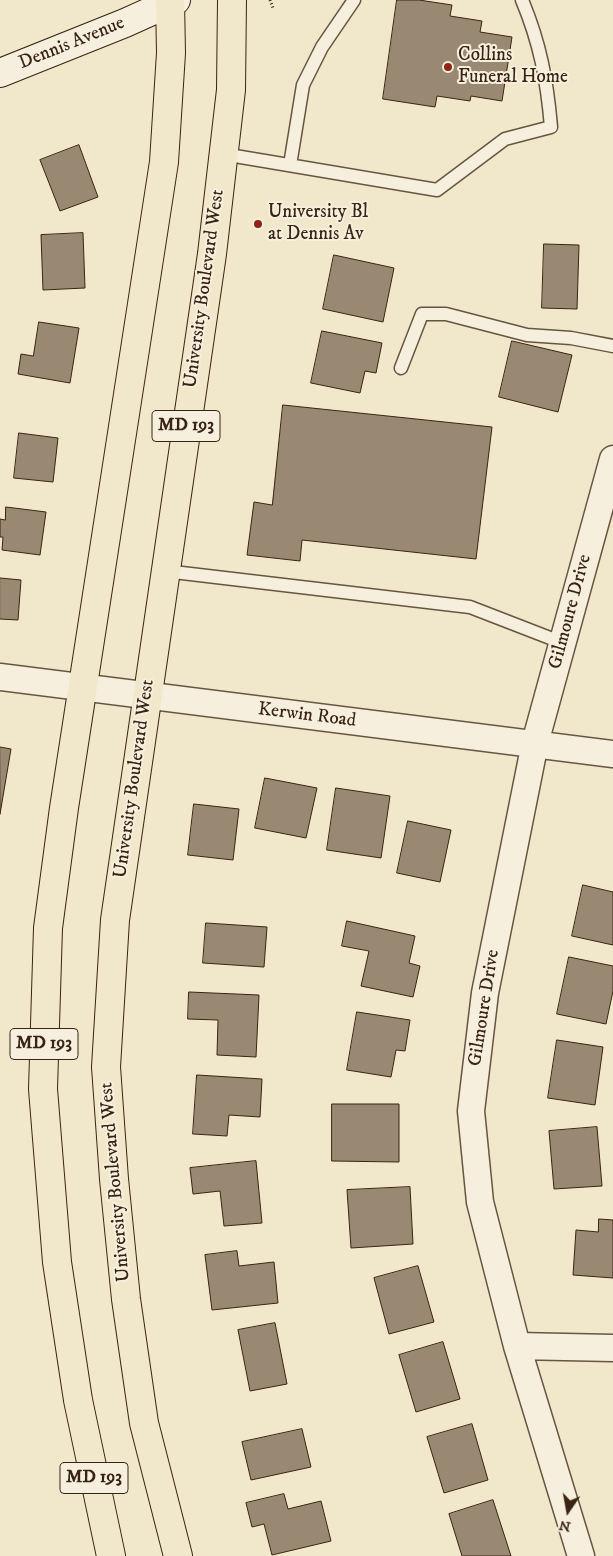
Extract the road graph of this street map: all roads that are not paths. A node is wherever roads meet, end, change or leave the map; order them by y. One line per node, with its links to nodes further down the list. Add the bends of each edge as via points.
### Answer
1 (172, 0): 5 (street, Dennis Avenue, via 125,23); 14 (main road, MD 193, via 164,162)
2 (232, 0): 6 (main road, University Boulevard West / MD 193, via 231,90)
3 (354, 0): 7 (lane, via 322,47 303,84)
4 (522, 0): 7 (lane, via 535,32 547,82 551,127 504,139 437,190)
5 (0, 73)
6 (223, 154): 7 (lane); 11 (main road, University Boulevard West / MD 193, via 212,254)
7 (290, 165)
8 (613, 346): 9 (lane, via 571,338 527,335 446,314 422,314)
9 (401, 368)
10 (613, 459): 12 (street, Gilmoure Drive)
11 (165, 571): 12 (lane, via 470,607); 15 (main road, University Boulevard West / MD 193)
12 (563, 643): 16 (street, Gilmoure Drive)
13 (0, 677): 14 (street, Kerwin Road)
14 (83, 689): 15 (street, Kerwin Road); 20 (main road, MD 193, via 48,928 43,1089 57,1262 78,1400)
15 (146, 697): 16 (street, Kerwin Road); 21 (main road, University Boulevard West / MD 193, via 115,920 106,1067 124,1281 143,1413)
16 (535, 743): 17 (street, Kerwin Road); 18 (street, Gilmoure Drive, via 485,993 471,1111 480,1202)
17 (613, 754)
18 (517, 1346): 19 (street); 22 (street, Gilmoure Drive)
19 (613, 1348)
20 (110, 1556)
21 (178, 1556)
22 (581, 1556)

